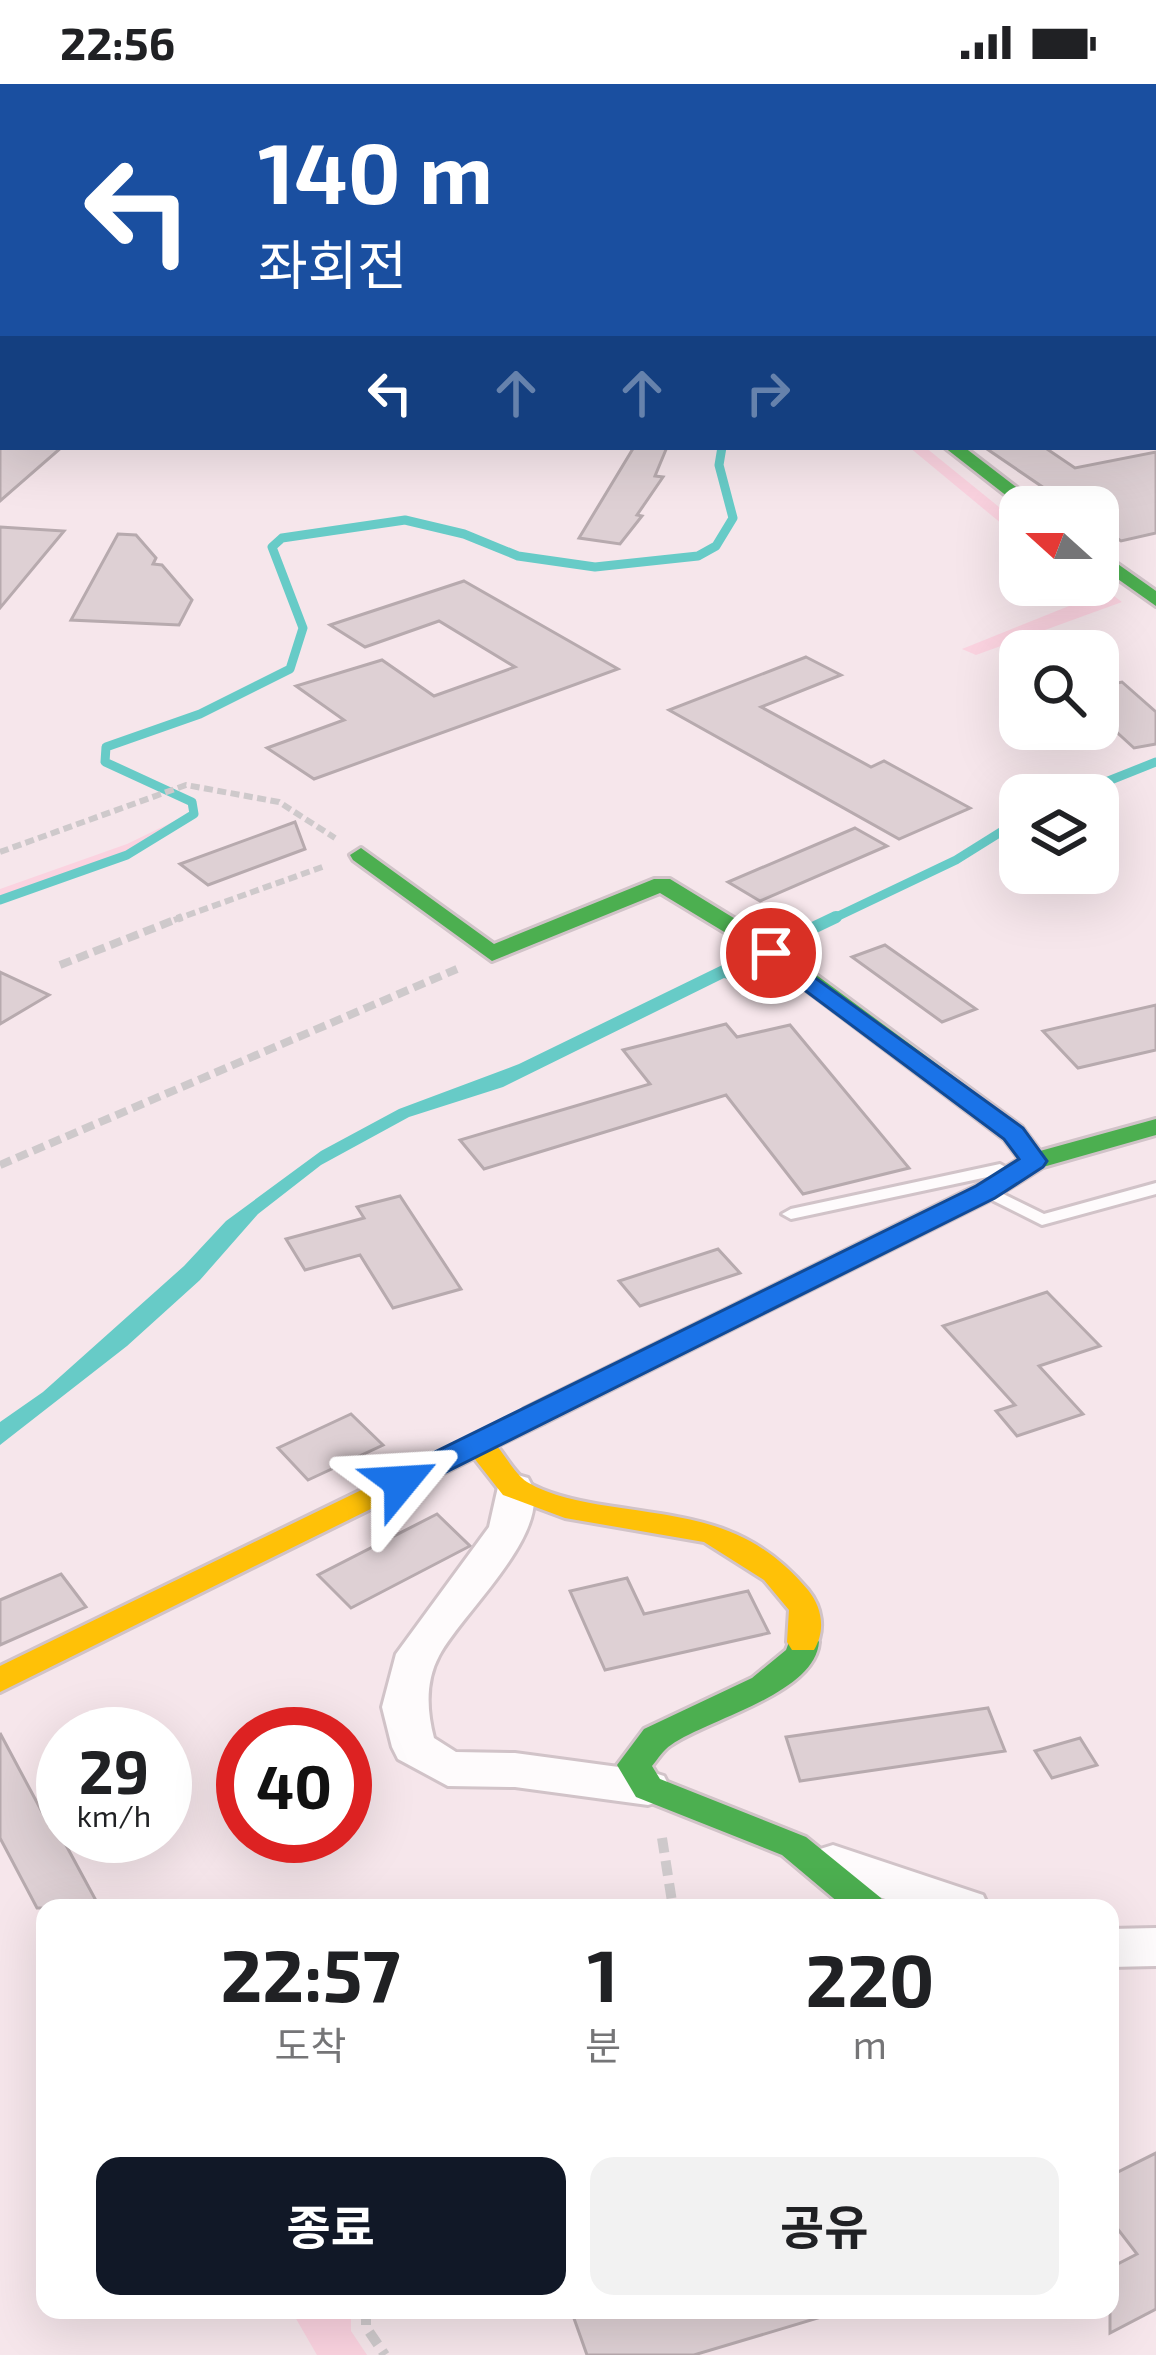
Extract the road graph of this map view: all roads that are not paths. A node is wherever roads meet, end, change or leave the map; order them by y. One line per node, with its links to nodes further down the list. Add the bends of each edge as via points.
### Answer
1 (957, 450): 2 (street)
2 (1005, 486)
3 (1119, 572): 4 (street)
4 (1156, 600)
5 (361, 856): 7 (street, via 491,954 662,884 764,948 1013,1133)
6 (1156, 1127): 7 (street)
7 (1034, 1161): 9 (street); 10 (lane)
8 (1156, 1188): 9 (lane, via 1042,1220)
9 (985, 1192): 11 (street)
10 (790, 1214)
11 (478, 1442): 12 (street); 13 (street)
12 (514, 1488): 14 (street, via 509,1529 418,1654 404,1707 414,1747 448,1769); 14 (street, via 576,1511 712,1532 776,1571 805,1607 802,1655 763,1687 656,1738 634,1765)
13 (0, 1680)
14 (648, 1788): 15 (street, via 782,1836)
15 (824, 1861): 16 (street); 17 (street)
16 (860, 1899)
17 (940, 1899)
18 (1156, 1947): 19 (street)
19 (1119, 1948)

